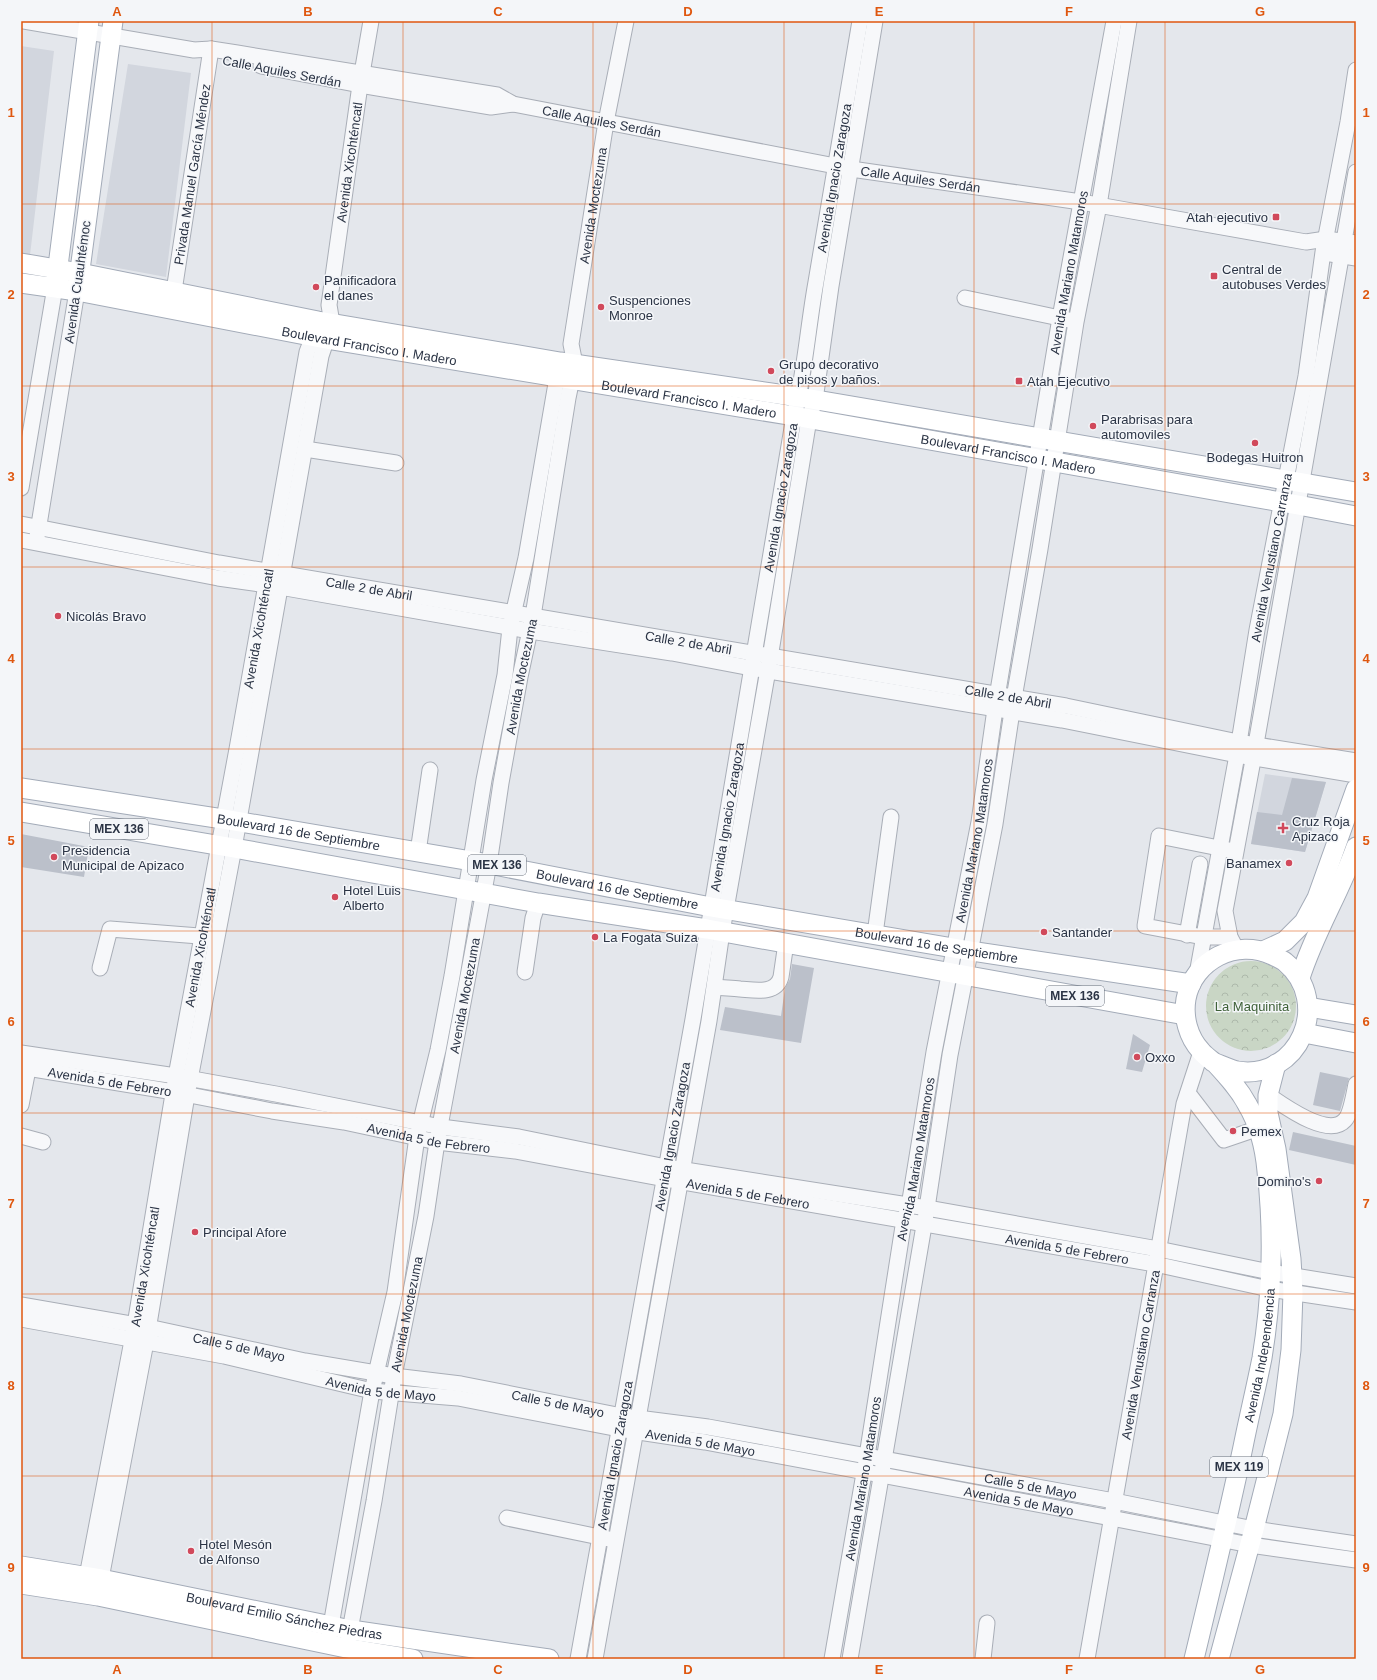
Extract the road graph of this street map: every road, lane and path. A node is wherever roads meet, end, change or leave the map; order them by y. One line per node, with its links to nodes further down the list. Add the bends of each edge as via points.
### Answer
1 (24, 21): 8 (street, Calle Aquiles Serdán)
2 (371, 21): 15 (street, Avenida Xicohténcatl)
3 (626, 21): 17 (street, Avenida Moctezuma)
4 (860, 21): 10 (street, Avenida Ignacio Zaragoza)
5 (875, 21): 11 (street, Avenida Ignacio Zaragoza)
6 (1114, 21): 14 (street, Avenida Mariano Matamoros)
7 (1129, 21): 16 (street, Avenida Mariano Matamoros)
8 (88, 26): 9 (street, Calle Aquiles Serdán); 29 (main road, Avenida Cuauhtémoc)
9 (111, 28): 12 (street, Calle Aquiles Serdán); 28 (main road, Avenida Cuauhtémoc)
10 (857, 40): 11 (street); 19 (street, Avenida Ignacio Zaragoza)
11 (872, 42): 19 (street, Avenida Ignacio Zaragoza)
12 (210, 54): 15 (street, Calle Aquiles Serdán); 34 (street, Privada Manuel García Méndez)
13 (1356, 70): 18 (street, Avenida Venustiano Carranza)
14 (1104, 78): 16 (street); 22 (street, Avenida Mariano Matamoros)
15 (361, 79): 17 (street, Calle Aquiles Serdán, via 496,95 513,104); 38 (street, Avenida Xicohténcatl)
16 (1119, 81): 23 (street, Avenida Mariano Matamoros)
17 (606, 122): 19 (street, Calle Aquiles Serdán); 39 (street, Avenida Moctezuma)
18 (1352, 122): 20 (street, Avenida Venustiano Carranza)
19 (844, 168): 22 (street, Calle Aquiles Serdán); 31 (street, Avenida Ignacio Zaragoza); 32 (street, Avenida Ignacio Zaragoza)
20 (1339, 168): 21 (street); 24 (street, Avenida Venustiano Carranza)
21 (1356, 171): 25 (street, Avenida Venustiano Carranza)
22 (1081, 202): 23 (street, Calle Aquiles Serdán); 36 (street, Avenida Mariano Matamoros)
23 (1098, 205): 24 (street, Calle Aquiles Serdán); 37 (street, Avenida Mariano Matamoros)
24 (1324, 246): 25 (street, Calle Aquiles Serdán); 40 (street, Avenida Venustiano Carranza)
25 (1347, 246): 26 (street, Calle Aquiles Serdán); 40 (street, Avenida Venustiano Carranza)
26 (1356, 258)
27 (21, 263): 29 (main road, Boulevard Francisco I. Madero)
28 (80, 273): 29 (main road, Boulevard Francisco I. Madero); 33 (main road, Avenida Cuauhtémoc); 34 (main road, Boulevard Francisco I. Madero)
29 (57, 278): 30 (main road, Boulevard Francisco I. Madero); 33 (main road, Boulevard Francisco I. Madero); 51 (street, Avenida Cuauhtémoc)
30 (21, 283)
31 (816, 283): 32 (street); 41 (street, Avenida Ignacio Zaragoza)
32 (831, 286): 41 (street, Avenida Ignacio Zaragoza)
33 (77, 291): 38 (main road, Boulevard Francisco I. Madero); 57 (street, Avenida Cuauhtémoc)
34 (174, 291): 38 (main road, Boulevard Francisco I. Madero)
35 (965, 298): 36 (street)
36 (1060, 318): 37 (street); 44 (street, Avenida Mariano Matamoros)
37 (1076, 322): 44 (street, Avenida Mariano Matamoros)
38 (324, 325): 39 (main road, Boulevard Francisco I. Madero); 43 (street, Avenida Xicohténcatl, via 308,352)
39 (566, 370): 41 (main road, Boulevard Francisco I. Madero); 42 (main road, Boulevard Francisco I. Madero); 46 (street, Avenida Moctezuma); 49 (street, Avenida Moctezuma)
40 (1313, 377): 50 (street, Avenida Venustiano Carranza)
41 (807, 398): 42 (street, Avenida Ignacio Zaragoza); 44 (main road, Boulevard Francisco I. Madero)
42 (802, 418): 47 (main road, Boulevard Francisco I. Madero); 61 (street, Avenida Ignacio Zaragoza); 63 (street, Avenida Ignacio Zaragoza)
43 (302, 421): 45 (street, Avenida Xicohténcatl); 53 (street, Avenida Xicohténcatl)
44 (1050, 440): 47 (street, Avenida Mariano Matamoros); 50 (main road, Boulevard Francisco I. Madero)
45 (305, 449): 48 (street); 53 (street, Avenida Xicohténcatl)
46 (542, 460): 49 (street); 62 (street, Avenida Moctezuma)
47 (1046, 460): 54 (main road, Boulevard Francisco I. Madero); 59 (street, Avenida Mariano Matamoros); 60 (street, Avenida Mariano Matamoros)
48 (396, 463)
49 (558, 463): 65 (street, Avenida Moctezuma)
50 (1293, 482): 52 (main road, Boulevard Francisco I. Madero); 54 (street, Avenida Venustiano Carranza)
51 (21, 488)
52 (1356, 492)
53 (288, 499): 68 (street, Avenida Xicohténcatl)
54 (1290, 503): 55 (main road, Boulevard Francisco I. Madero); 77 (street, Avenida Venustiano Carranza); 79 (street, Avenida Venustiano Carranza)
55 (1356, 516)
56 (21, 524): 57 (street, Calle 2 de Abril)
57 (38, 535): 58 (street, Calle 2 de Abril); 64 (street, Calle 2 de Abril)
58 (21, 540)
59 (1023, 545): 60 (street); 74 (street, Avenida Mariano Matamoros)
60 (1040, 549): 75 (street, Avenida Mariano Matamoros)
61 (770, 557): 63 (street); 81 (street, Avenida Ignacio Zaragoza)
62 (526, 558): 65 (street); 71 (street, Avenida Moctezuma)
63 (786, 559): 82 (street, Avenida Ignacio Zaragoza)
64 (168, 561): 66 (street, Calle 2 de Abril); 67 (street, Calle 2 de Abril)
65 (542, 561): 73 (street, Avenida Moctezuma)
66 (219, 563): 67 (street); 68 (street, Calle 2 de Abril)
67 (218, 578): 68 (street, Calle 2 de Abril)
68 (274, 579): 69 (street, Calle 2 de Abril); 98 (street, Avenida Xicohténcatl)
69 (365, 595): 70 (street, Calle 2 de Abril); 72 (street, Calle 2 de Abril)
70 (440, 600): 71 (street, Calle 2 de Abril); 72 (street)
71 (515, 613): 73 (street, Calle 2 de Abril); 76 (street, Avenida Moctezuma)
72 (436, 616): 76 (street, Calle 2 de Abril)
73 (534, 616): 78 (street, Avenida Moctezuma); 80 (street, Calle 2 de Abril)
74 (1011, 618): 75 (street); 85 (street, Avenida Mariano Matamoros)
75 (1027, 621): 86 (street, Avenida Mariano Matamoros)
76 (510, 628): 78 (street, Calle 2 de Abril); 83 (street, Avenida Moctezuma)
77 (1257, 630): 79 (street); 87 (street, Avenida Venustiano Carranza)
78 (530, 631): 80 (street, Calle 2 de Abril); 84 (street, Avenida Moctezuma)
79 (1275, 632): 88 (street, Avenida Venustiano Carranza)
80 (606, 635): 81 (street, Calle 2 de Abril)
81 (752, 661): 82 (street, Calle 2 de Abril); 114 (street, Avenida Ignacio Zaragoza)
82 (769, 663): 85 (street, Calle 2 de Abril); 114 (street, Avenida Ignacio Zaragoza)
83 (505, 675): 84 (street); 92 (street, Avenida Moctezuma)
84 (520, 677): 93 (street, Avenida Moctezuma)
85 (997, 702): 86 (street, Calle 2 de Abril); 99 (street, Avenida Mariano Matamoros)
86 (1013, 705): 87 (street, Calle 2 de Abril); 100 (street, Avenida Mariano Matamoros)
87 (1238, 748): 88 (street, Calle 2 de Abril); 104 (street, Avenida Venustiano Carranza)
88 (1254, 750): 89 (street, Calle 2 de Abril); 91 (street, Calle 2 de Abril); 105 (street, Avenida Venustiano Carranza)
89 (1356, 761)
90 (430, 770): 106 (street)
91 (1356, 775)
92 (484, 780): 93 (street); 107 (street, Avenida Moctezuma)
93 (501, 783): 108 (street, Avenida Moctezuma)
94 (21, 788): 98 (main road, Boulevard 16 de Septiembre / MEX 136)
95 (1356, 789): 124 (main road, via 1316,898 1304,922 1285,941)
96 (21, 812): 102 (main road, Boulevard 16 de Septiembre / MEX 136)
97 (891, 817): 116 (street)
98 (231, 820): 102 (street, Avenida Xicohténcatl); 106 (main road, Boulevard 16 de Septiembre / MEX 136)
99 (979, 822): 100 (street); 123 (street, Avenida Mariano Matamoros)
100 (995, 824): 123 (street, Avenida Mariano Matamoros)
101 (1193, 843): 104 (street); 109 (street, via 1192,853); 117 (street, via 1159,836 1144,926)
102 (226, 846): 111 (main road, Boulevard 16 de Septiembre / MEX 136); 118 (street, Avenida Xicohténcatl); 120 (street, Avenida Xicohténcatl)
103 (1356, 847): 130 (main road, via 1306,957)
104 (1219, 848): 105 (street); 110 (street, Avenida Venustiano Carranza)
105 (1236, 851): 121 (street, Avenida Venustiano Carranza, via 1225,911)
106 (418, 852): 107 (main road, Boulevard 16 de Septiembre / MEX 136)
107 (470, 861): 108 (main road, Boulevard 16 de Septiembre / MEX 136); 111 (street, Avenida Moctezuma)
108 (489, 864): 112 (street, Avenida Moctezuma); 114 (main road, Boulevard 16 de Septiembre / MEX 136)
109 (1200, 864): 110 (street); 117 (street)
110 (1215, 869): 119 (street, Avenida Venustiano Carranza)
111 (465, 890): 112 (main road, Boulevard 16 de Septiembre / MEX 136); 128 (street, Avenida Moctezuma)
112 (484, 893): 113 (main road, Boulevard 16 de Septiembre / MEX 136); 129 (street, Avenida Moctezuma)
113 (538, 903): 115 (main road, Boulevard 16 de Septiembre / MEX 136); 126 (street)
114 (719, 908): 115 (street, Avenida Ignacio Zaragoza); 116 (main road, Boulevard 16 de Septiembre / MEX 136)
115 (715, 930): 122 (main road, Boulevard 16 de Septiembre / MEX 136); 132 (street, Avenida Ignacio Zaragoza); 138 (street, Avenida Ignacio Zaragoza)
116 (875, 934): 123 (main road, Boulevard 16 de Septiembre / MEX 136)
117 (1187, 935): 119 (street)
118 (202, 936): 120 (street); 125 (street, via 110,929); 134 (street, Avenida Xicohténcatl)
119 (1203, 937): 121 (street); 131 (street, Avenida Venustiano Carranza)
120 (217, 938): 137 (street, Avenida Xicohténcatl)
121 (1233, 943): 124 (main road); 131 (main road, via 1208,963)
122 (786, 944): 127 (main road, Boulevard 16 de Septiembre / MEX 136); 132 (street, via 780,982 774,987 760,991)
123 (963, 950): 127 (street, Avenida Mariano Matamoros); 131 (main road, Boulevard 16 de Septiembre / MEX 136)
124 (1262, 951): 130 (main road, via 1284,961)
125 (100, 968)
126 (525, 972)
127 (958, 974): 135 (main road, Boulevard 16 de Septiembre / MEX 136); 144 (street, Avenida Mariano Matamoros); 145 (street, Avenida Mariano Matamoros)
128 (452, 976): 129 (street); 142 (street, Avenida Moctezuma)
129 (467, 977): 143 (street, Avenida Moctezuma)
130 (1300, 978): 133 (main road, via 1306,992)
131 (1194, 979): 135 (main road, via 1186,999)
132 (715, 987): 139 (street, Avenida Ignacio Zaragoza)
133 (1308, 1007): 136 (main road); 140 (main road)
134 (187, 1014): 137 (street); 150 (street, Avenida Xicohténcatl)
135 (1185, 1015): 146 (main road, via 1193,1041)
136 (1356, 1015)
137 (202, 1017): 151 (street, Avenida Xicohténcatl)
138 (693, 1019): 139 (street); 154 (street, Avenida Ignacio Zaragoza)
139 (709, 1021): 155 (street, Avenida Ignacio Zaragoza)
140 (1304, 1033): 141 (main road); 148 (main road, via 1297,1045)
141 (1356, 1043)
142 (438, 1050): 143 (street); 165 (street, Avenida Moctezuma)
143 (454, 1051): 164 (street, Avenida Moctezuma)
144 (934, 1052): 145 (street); 176 (street, Avenida Mariano Matamoros)
145 (950, 1055): 174 (street, Avenida Mariano Matamoros)
146 (1207, 1057): 148 (main road, via 1225,1068 1237,1071 1263,1069); 156 (street, Avenida Venustiano Carranza); 163 (main road, Avenida Independencia / MEX 119, via 1234,1083)
147 (25, 1061): 149 (street, Avenida 5 de Febrero); 152 (street, Avenida 5 de Febrero); 160 (street)
148 (1276, 1064): 159 (main road, Avenida Independencia / MEX 119)
149 (101, 1065): 150 (street, Avenida 5 de Febrero); 152 (street)
150 (176, 1076): 151 (street, Avenida 5 de Febrero); 157 (street, Avenida Xicohténcatl)
151 (191, 1079): 157 (street, Avenida Xicohténcatl); 158 (street, Avenida 5 de Febrero)
152 (97, 1081): 157 (street, Avenida 5 de Febrero)
153 (1356, 1084): 159 (street, via 1346,1119 1339,1125 1332,1126 1292,1111)
154 (680, 1086): 155 (street); 172 (street, Avenida Ignacio Zaragoza)
155 (696, 1090): 173 (street, Avenida Ignacio Zaragoza)
156 (1188, 1092): 163 (street, via 1224,1140); 181 (street, Avenida Venustiano Carranza)
157 (180, 1093): 161 (street, Avenida 5 de Febrero); 191 (street, Avenida Xicohténcatl)
158 (276, 1094): 161 (street); 162 (street, Avenida 5 de Febrero)
159 (1268, 1095): 163 (main road, Avenida Independencia / MEX 119)
160 (21, 1105)
161 (272, 1111): 162 (street, Avenida 5 de Febrero)
162 (346, 1115): 165 (street, Avenida 5 de Febrero)
163 (1265, 1126): 183 (main road, Avenida Independencia / MEX 119, via 1264,1147 1268,1172 1272,1250); 184 (main road, Avenida Independencia / MEX 119, via 1282,1192)
164 (441, 1127): 165 (street, Avenida 5 de Febrero); 167 (street, Avenida 5 de Febrero); 169 (street, Avenida Moctezuma)
165 (419, 1130): 169 (street, Avenida 5 de Febrero); 175 (street, Avenida Moctezuma)
166 (21, 1136): 168 (street)
167 (519, 1137): 170 (street); 171 (street, Avenida 5 de Febrero)
168 (43, 1142)
169 (437, 1142): 170 (street, Avenida 5 de Febrero); 177 (street, Avenida Moctezuma)
170 (515, 1152): 171 (street, Avenida 5 de Febrero)
171 (587, 1157): 172 (street, Avenida 5 de Febrero)
172 (666, 1173): 173 (street, Avenida 5 de Febrero); 200 (street, Avenida Ignacio Zaragoza)
173 (682, 1175): 176 (street, Avenida 5 de Febrero); 201 (street, Avenida Ignacio Zaragoza)
174 (927, 1208): 176 (street, Avenida 5 de Febrero); 178 (street, Avenida Mariano Matamoros); 179 (street, Avenida 5 de Febrero)
175 (407, 1212): 177 (street); 186 (street, Avenida Moctezuma)
176 (907, 1213): 178 (street, Avenida 5 de Febrero); 192 (street, Avenida Mariano Matamoros)
177 (426, 1216): 187 (street, Avenida Moctezuma)
178 (924, 1224): 180 (street, Avenida 5 de Febrero); 193 (street, Avenida Mariano Matamoros)
179 (1039, 1228): 180 (street); 181 (street, Avenida 5 de Febrero)
180 (1036, 1243): 182 (street, Avenida 5 de Febrero)
181 (1158, 1249): 182 (street, Avenida Venustiano Carranza); 183 (street, Avenida 5 de Febrero)
182 (1155, 1264): 183 (street, Avenida 5 de Febrero); 216 (street, Avenida Venustiano Carranza)
183 (1270, 1281): 184 (street, Avenida 5 de Febrero); 219 (main road, Avenida Independencia / MEX 119, via 1262,1357)
184 (1293, 1284): 185 (street, Avenida 5 de Febrero); 188 (street, Avenida 5 de Febrero); 221 (main road, Avenida Independencia / MEX 119, via 1291,1350 1283,1414)
185 (1356, 1286)
186 (395, 1292): 187 (street); 195 (street, Avenida Moctezuma)
187 (411, 1294): 196 (street, Avenida Moctezuma)
188 (1356, 1302)
189 (21, 1305): 191 (street, Calle 5 de Mayo)
190 (21, 1319): 191 (street)
191 (140, 1333): 194 (street, Calle 5 de Mayo); 227 (street, Avenida Xicohténcatl)
192 (886, 1334): 193 (street); 205 (street, Avenida Mariano Matamoros)
193 (904, 1337): 207 (street, Avenida Mariano Matamoros)
194 (304, 1367): 195 (street, Calle 5 de Mayo); 197 (street, Avenida 5 de Mayo)
195 (377, 1374): 196 (street, Calle 5 de Mayo); 197 (street, Avenida Moctezuma)
196 (394, 1376): 198 (street, Calle 5 de Mayo); 199 (street, Avenida Moctezuma)
197 (372, 1391): 199 (street, Avenida 5 de Mayo); 213 (street, Avenida Moctezuma)
198 (459, 1391): 199 (street, Avenida 5 de Mayo); 200 (street, Calle 5 de Mayo)
199 (392, 1393): 214 (street, Avenida Moctezuma)
200 (620, 1422): 201 (street, Calle 5 de Mayo); 220 (street, Avenida Ignacio Zaragoza)
201 (637, 1425): 202 (street, Calle 5 de Mayo); 204 (street, Avenida 5 de Mayo); 222 (street, Avenida Ignacio Zaragoza)
202 (708, 1427): 203 (street, Calle 5 de Mayo); 204 (street)
203 (786, 1441): 205 (street, Calle 5 de Mayo); 206 (street)
204 (705, 1442): 206 (street, Avenida 5 de Mayo)
205 (867, 1456): 207 (street, Calle 5 de Mayo); 209 (street, Avenida Mariano Matamoros)
206 (783, 1457): 209 (street, Avenida 5 de Mayo)
207 (883, 1459): 208 (street, Calle 5 de Mayo); 210 (street, Avenida Mariano Matamoros)
208 (950, 1471): 211 (street, Calle 5 de Mayo); 212 (street)
209 (864, 1473): 210 (street, Avenida 5 de Mayo); 228 (street, Avenida Mariano Matamoros)
210 (881, 1475): 212 (street, Avenida 5 de Mayo); 229 (street, Avenida Mariano Matamoros)
211 (1025, 1485): 215 (street); 216 (street, Calle 5 de Mayo)
212 (947, 1487): 215 (street, Avenida 5 de Mayo)
213 (353, 1500): 214 (street); 231 (street, Avenida Moctezuma)
214 (374, 1501): 232 (street, Avenida Moctezuma)
215 (1022, 1501): 218 (street, Avenida 5 de Mayo)
216 (1114, 1501): 218 (street, Avenida Venustiano Carranza); 219 (street, Calle 5 de Mayo)
217 (507, 1518): 220 (street)
218 (1111, 1518): 219 (street, Avenida 5 de Mayo); 240 (street, Avenida Venustiano Carranza)
219 (1225, 1531): 221 (street, Avenida 5 de Mayo); 241 (main road, Avenida Independencia / MEX 119)
220 (600, 1537): 222 (street); 235 (street, Avenida Ignacio Zaragoza)
221 (1252, 1537): 223 (street); 224 (street, Avenida 5 de Mayo); 242 (main road, Avenida Independencia / MEX 119)
222 (616, 1540): 236 (street, Avenida Ignacio Zaragoza)
223 (1356, 1544)
224 (1356, 1560)
225 (21, 1566): 227 (main road, Boulevard Emilio Sánchez Piedras)
226 (21, 1584): 227 (main road, Boulevard Emilio Sánchez Piedras)
227 (92, 1586): 231 (main road, Boulevard Emilio Sánchez Piedras)
228 (844, 1587): 229 (street); 237 (street, Avenida Mariano Matamoros)
229 (861, 1589): 238 (street, Avenida Mariano Matamoros)
230 (987, 1623): 239 (street)
231 (330, 1635): 232 (main road, Boulevard Emilio Sánchez Piedras)
232 (349, 1639): 233 (main road, Boulevard Emilio Sánchez Piedras); 234 (main road, Boulevard Emilio Sánchez Piedras)
233 (413, 1659)
234 (550, 1659)
235 (578, 1659)
236 (595, 1659)
237 (832, 1659)
238 (850, 1659)
239 (983, 1659)
240 (1087, 1659)
241 (1194, 1659)
242 (1219, 1659)

